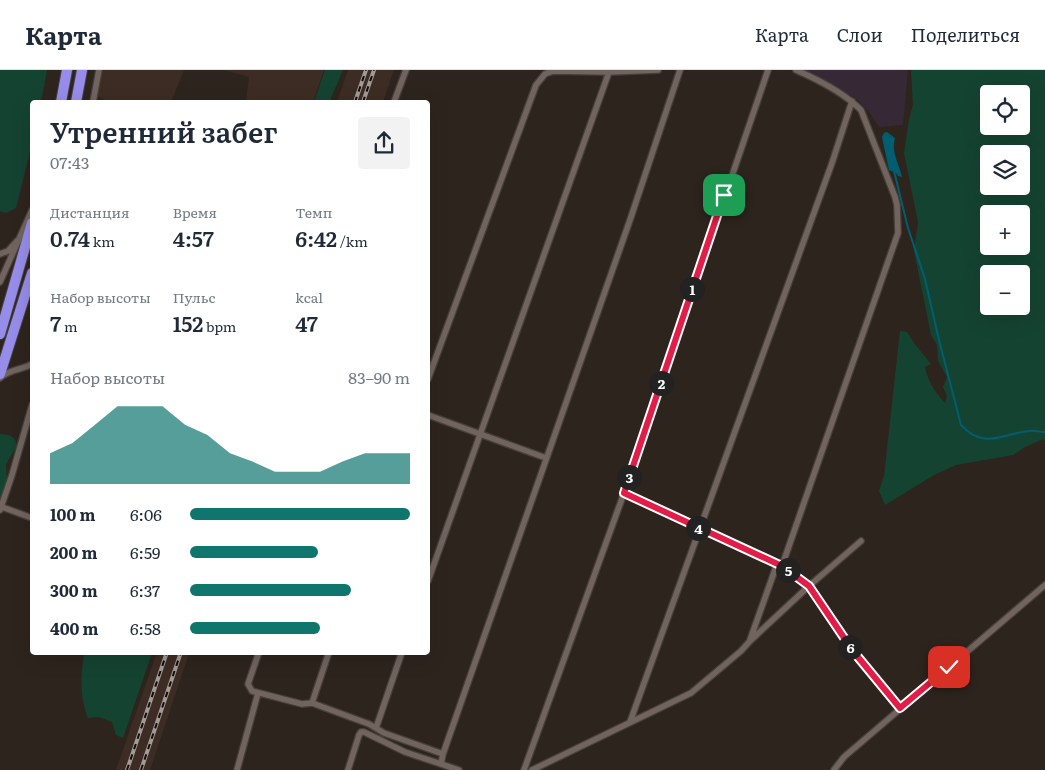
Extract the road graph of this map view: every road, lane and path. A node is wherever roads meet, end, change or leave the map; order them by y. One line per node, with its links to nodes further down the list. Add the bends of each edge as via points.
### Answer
1 (67, 70): 10 (highway)
2 (82, 70): 11 (highway)
3 (99, 70): 12 (street)
4 (406, 70): 13 (street)
5 (658, 70): 9 (street)
6 (680, 70): 29 (street)
7 (768, 70): 30 (street)
8 (796, 70): 14 (street)
9 (609, 72): 24 (street, via 553,71 545,74 536,85); 28 (street)
10 (61, 100)
11 (76, 100)
12 (93, 100)
13 (395, 100)
14 (852, 101): 33 (street); 35 (street, via 867,123 895,197 898,233)
15 (30, 215): 17 (street)
16 (30, 230): 21 (highway)
17 (21, 235): 18 (street, via 8,251); 20 (street)
18 (0, 254)
19 (30, 279): 23 (highway)
20 (0, 282)
21 (0, 334)
22 (30, 365): 25 (street, via 8,371)
23 (0, 374)
24 (430, 374)
25 (0, 378)
26 (30, 412): 31 (street)
27 (430, 416): 28 (street)
28 (479, 433): 29 (street); 36 (street)
29 (546, 458): 48 (street)
30 (624, 493): 33 (street); 53 (street)
31 (1, 509): 32 (street)
32 (30, 517)
33 (699, 529): 35 (street); 46 (street)
34 (861, 541): 38 (street)
35 (780, 565): 38 (street); 39 (street)
36 (430, 575)
37 (1045, 585): 45 (street)
38 (809, 586): 39 (street); 45 (street, via 853,651)
39 (750, 641): 46 (street, via 691,693)
40 (258, 655): 43 (street, via 248,684)
41 (328, 655): 44 (street)
42 (401, 655): 47 (street)
43 (258, 694): 44 (street, via 302,704); 50 (street)
44 (312, 703): 47 (street)
45 (900, 708): 55 (street, via 844,757)
46 (630, 722): 54 (street)
47 (376, 728): 48 (street)
48 (443, 754): 49 (street)
49 (441, 764): 51 (street, via 404,752 361,732); 52 (street)
50 (237, 770)
51 (348, 770)
52 (459, 770)
53 (524, 770)
54 (532, 770)
55 (834, 770)

